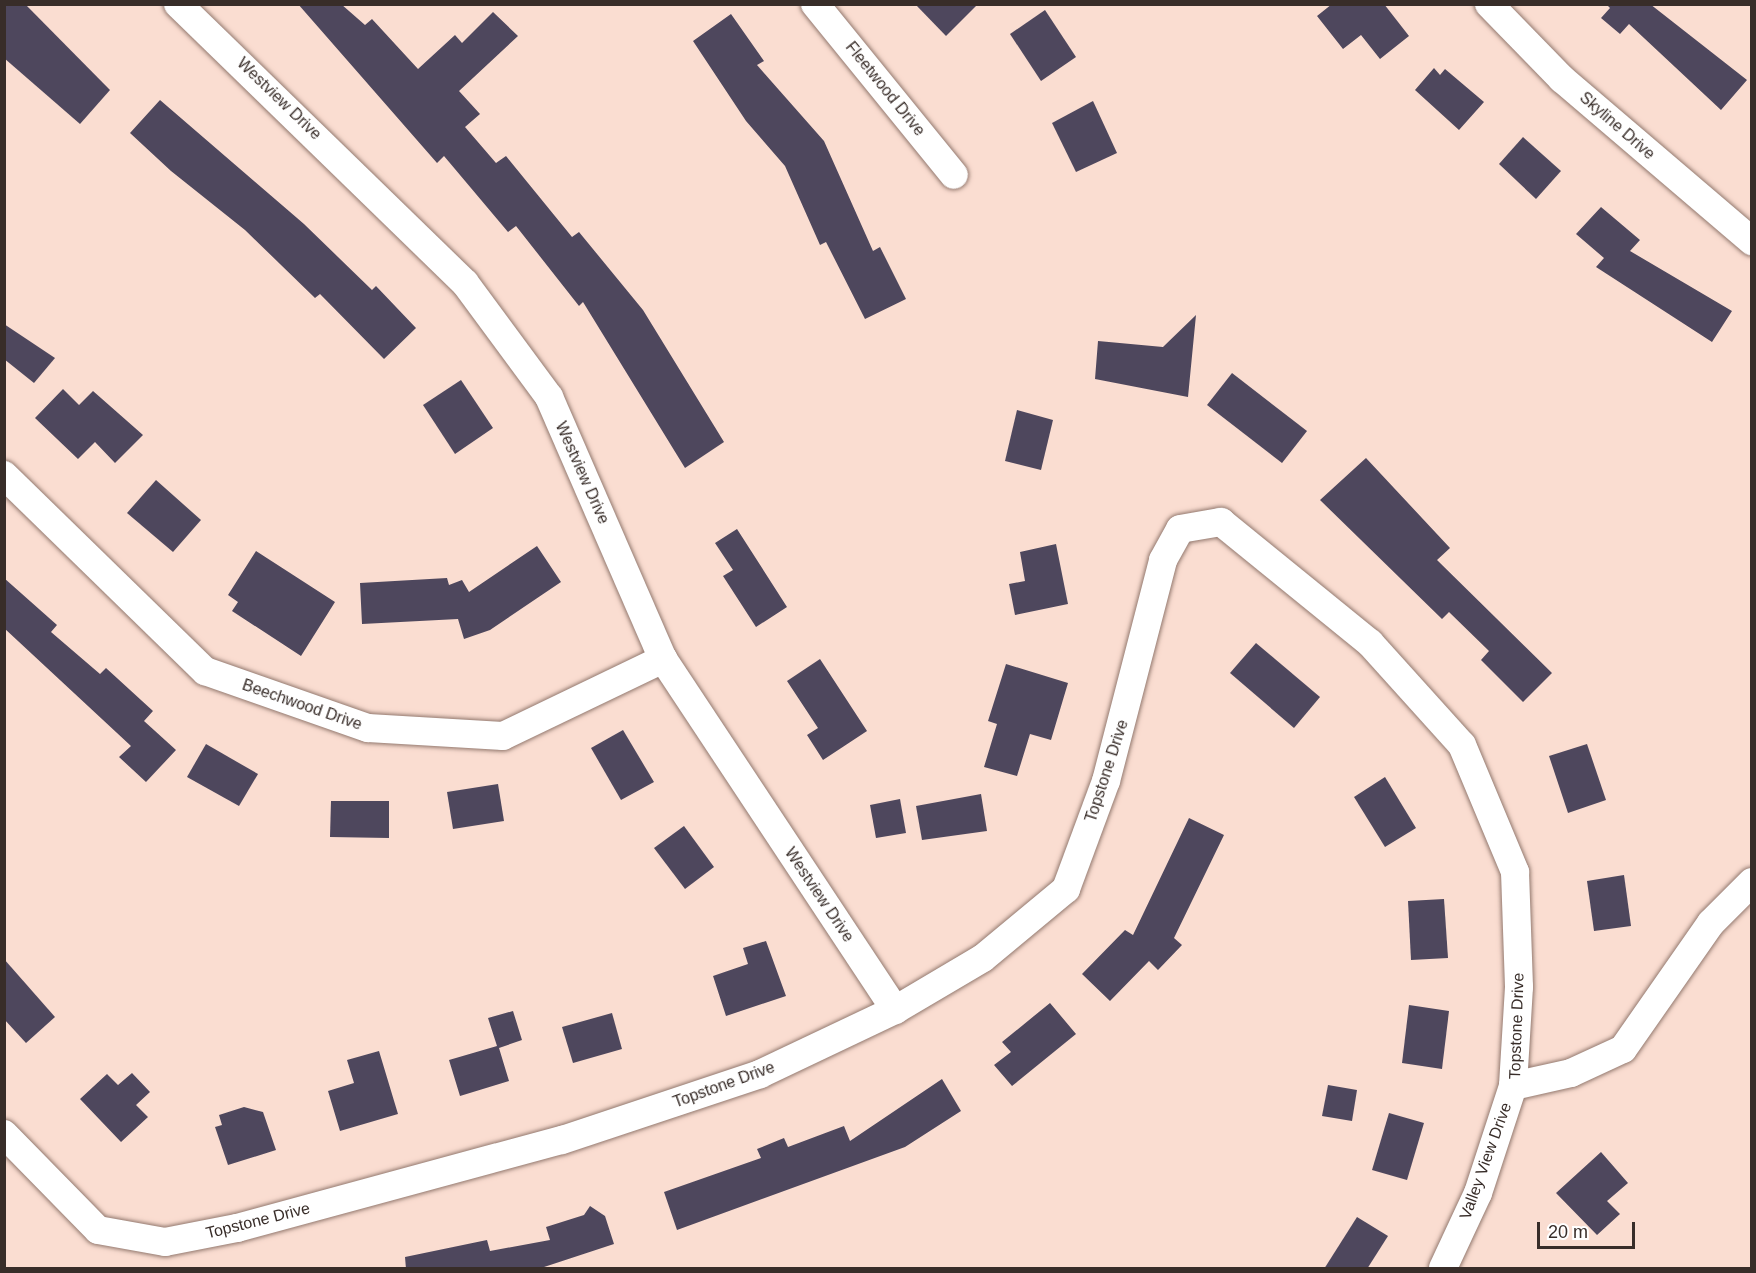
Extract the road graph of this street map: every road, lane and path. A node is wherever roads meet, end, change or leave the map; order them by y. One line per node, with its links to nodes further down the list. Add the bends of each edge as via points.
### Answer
1 (178, 4): 7 (street, Westview Drive, via 465,283 549,397)
2 (815, 4): 4 (street, Fleetwood Drive)
3 (1489, 4): 5 (street, Skyline Drive, via 1562,79)
4 (954, 175)
5 (1752, 241)
6 (4, 475): 7 (street, Beechwood Drive, via 205,671 368,728 503,736)
7 (663, 659): 9 (street, Westview Drive)
8 (1752, 882): 10 (street, Topstone Drive, via 1711,923 1623,1049 1571,1073)
9 (895, 1010): 10 (street, Topstone Drive, via 983,958 1066,889 1106,781 1163,560 1180,529 1221,522 1370,643 1462,745 1515,872 1519,987); 11 (street, Topstone Drive, via 760,1074 562,1140 237,1228 165,1242 98,1230)
10 (1513, 1086): 12 (street, Valley View Drive, via 1478,1193)
11 (4, 1134)
12 (1443, 1269)

